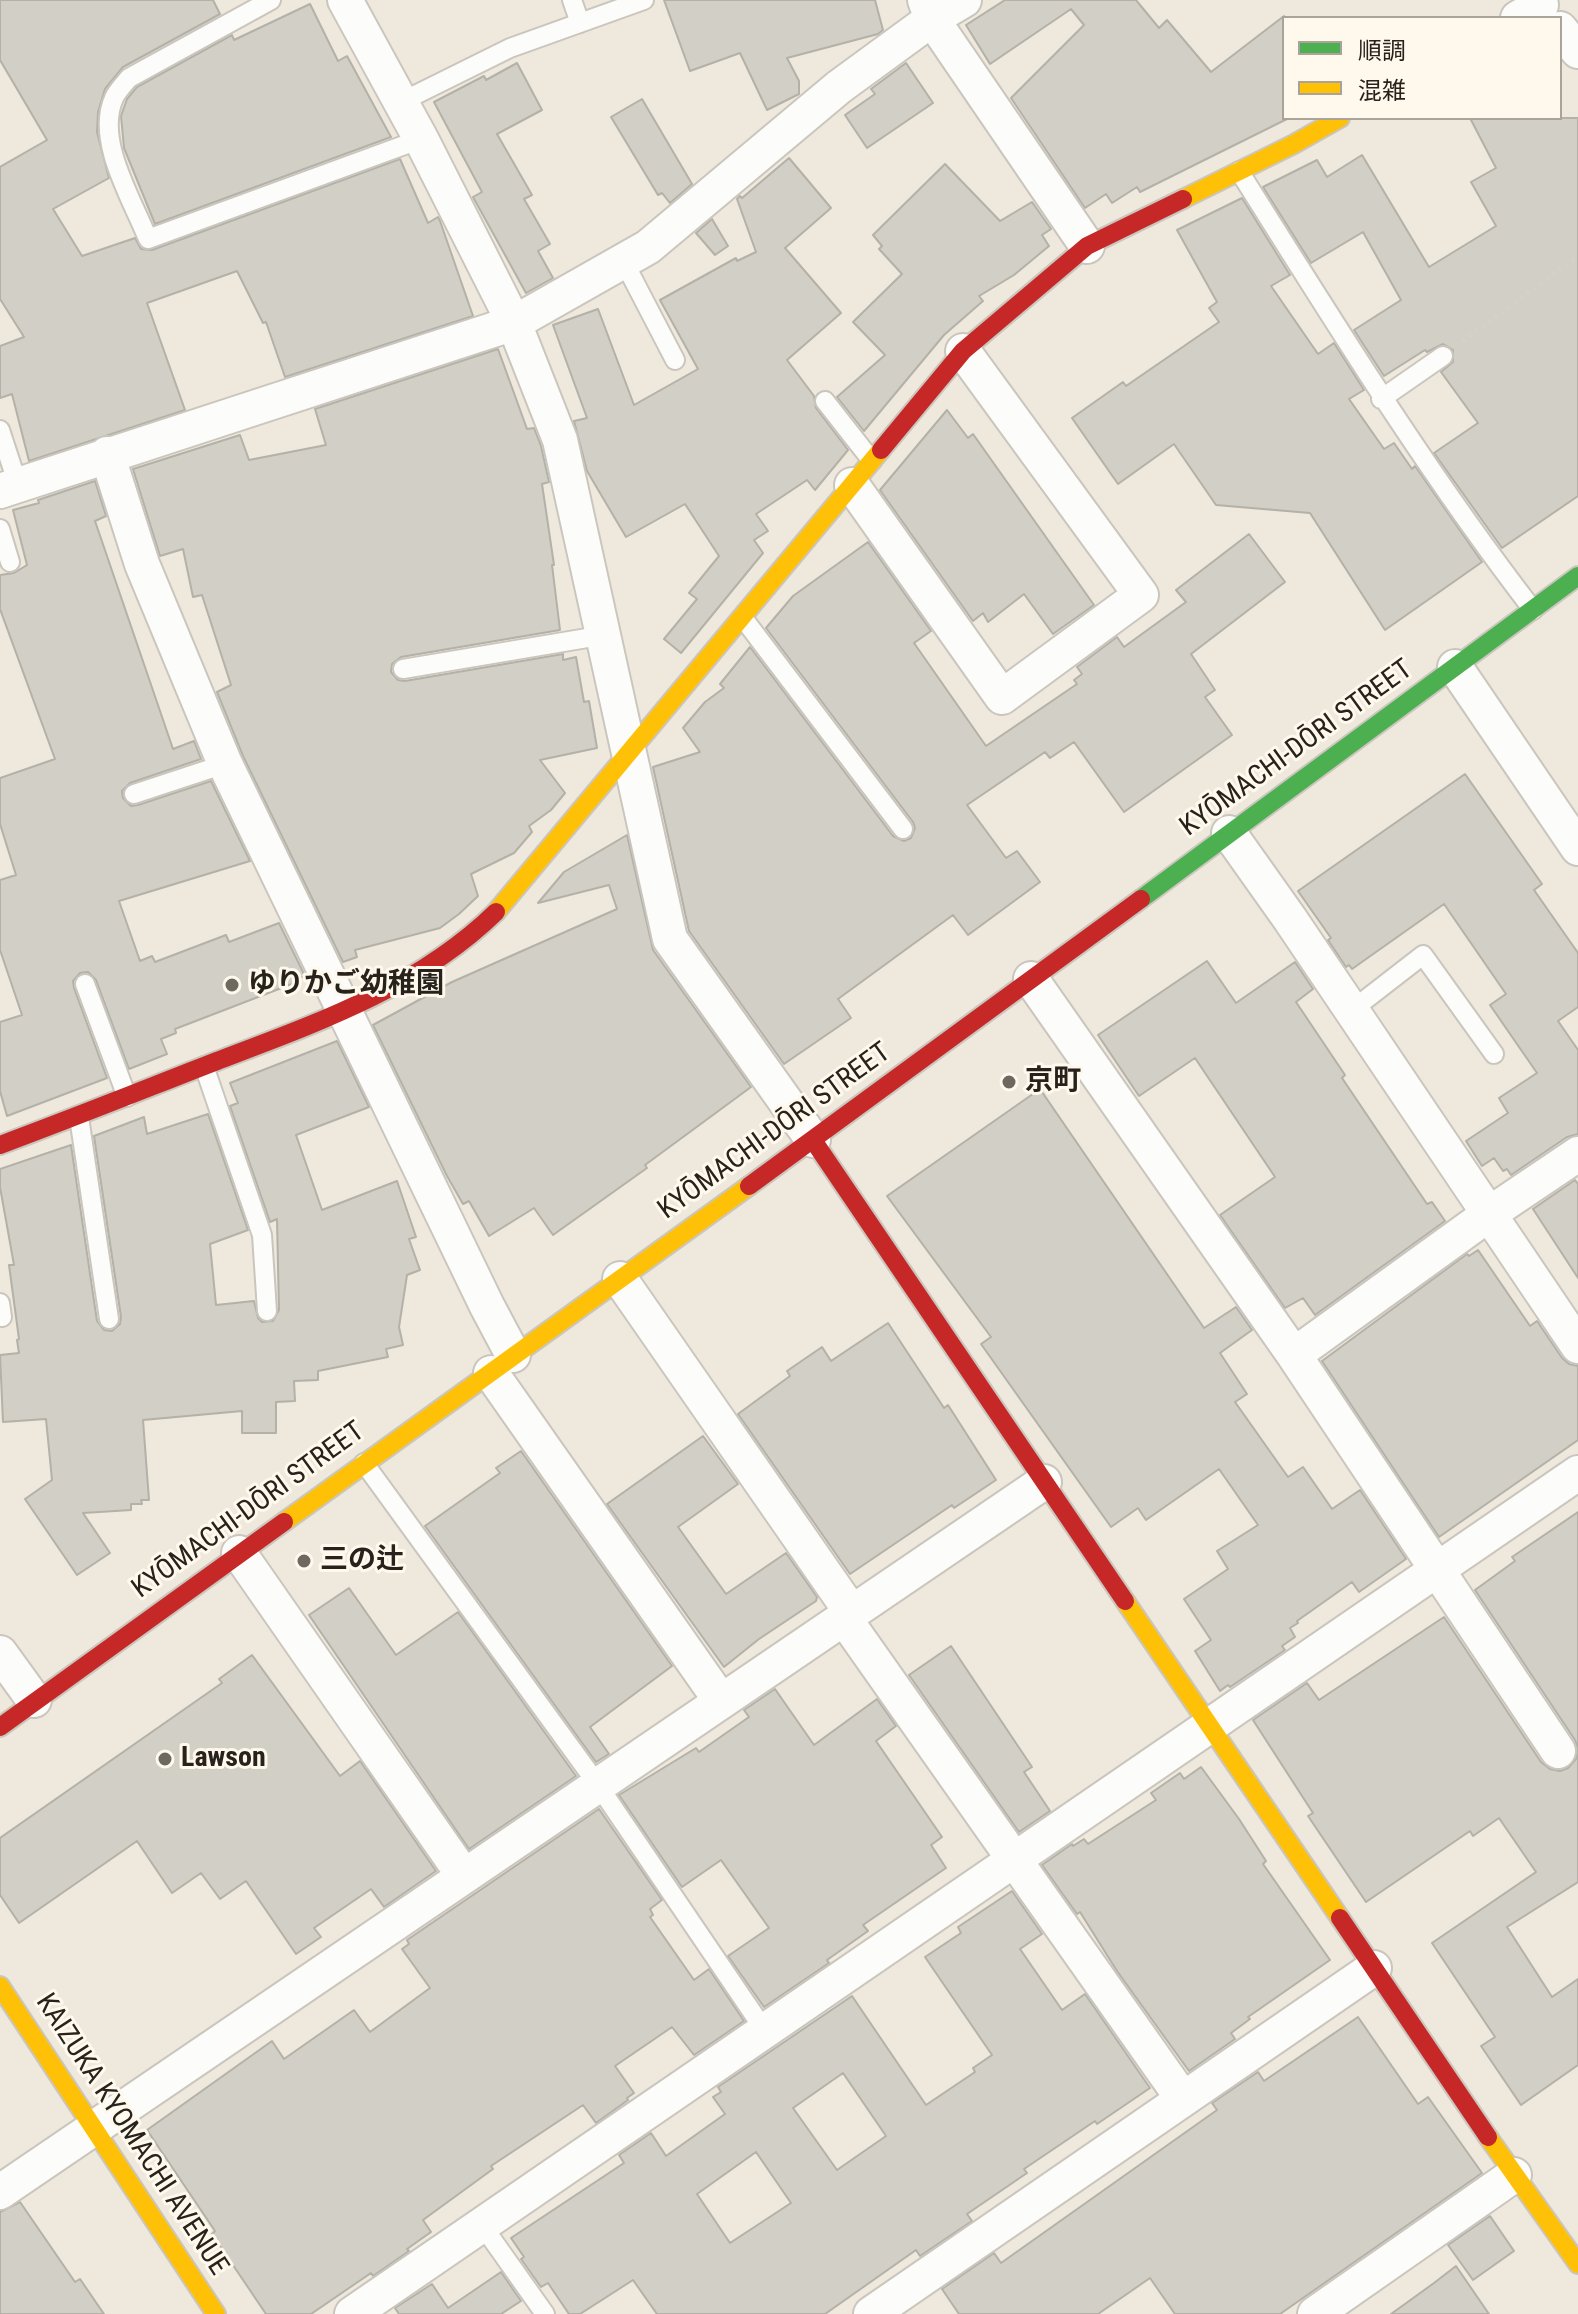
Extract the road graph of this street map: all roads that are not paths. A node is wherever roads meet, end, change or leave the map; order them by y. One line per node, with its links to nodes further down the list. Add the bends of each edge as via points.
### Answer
1 (271, 0): 12 (lane, via 129,78 114,96 109,145 148,239)
2 (345, 0): 10 (street)
3 (572, 0): 7 (lane)
4 (644, 0): 7 (lane)
5 (964, 0): 6 (street)
6 (929, 10): 14 (street); 15 (street)
7 (580, 23): 10 (lane, via 510,48)
8 (1562, 35): 9 (street)
9 (1578, 51)
10 (401, 102): 12 (street)
11 (1336, 120): 13 (street)
12 (421, 139): 16 (street)
13 (1239, 171): 14 (street); 20 (lane)
14 (1087, 246): 17 (street)
15 (624, 262): 16 (street); 19 (lane)
16 (514, 323): 23 (street); 31 (street, via 560,440)
17 (963, 351): 24 (street); 24 (street, via 1141,595 1002,697)
18 (1443, 356): 20 (lane)
19 (675, 360)
20 (1381, 399): 29 (lane)
21 (825, 401): 24 (lane)
22 (0, 430): 25 (lane)
23 (107, 454): 25 (street); 35 (street, via 142,564)
24 (862, 473): 30 (street)
25 (9, 488)
26 (0, 529): 27 (lane)
27 (10, 562)
28 (1578, 576): 29 (street, KYŌMACHI-DŌRI STREET)
29 (1533, 610): 32 (street, KYŌMACHI-DŌRI STREET)
30 (742, 617): 34 (street); 37 (lane)
31 (605, 635): 33 (lane); 34 (street)
32 (1455, 667): 38 (street, KYŌMACHI-DŌRI STREET); 39 (street)
33 (403, 669)
34 (630, 750): 43 (street, via 482,929 418,973); 48 (street, via 670,939)
35 (225, 764): 36 (lane); 43 (street)
36 (134, 794)
37 (903, 829)
38 (1229, 833): 40 (street, KYŌMACHI-DŌRI STREET); 42 (street)
39 (1578, 848)
40 (1031, 979): 48 (street, KYŌMACHI-DŌRI STREET); 56 (street)
41 (85, 984): 46 (lane)
42 (1352, 1010): 44 (lane, via 1423,955); 51 (street)
43 (344, 1011): 45 (street); 57 (street)
44 (1494, 1054)
45 (204, 1066): 46 (street); 53 (lane, via 262,1235)
46 (127, 1097): 47 (street)
47 (79, 1117): 49 (street); 54 (lane)
48 (813, 1140): 52 (street, KYŌMACHI-DŌRI STREET); 60 (street)
49 (0, 1145)
50 (1578, 1154): 51 (street)
51 (1489, 1214): 55 (street); 56 (street)
52 (620, 1279): 57 (street, KYŌMACHI-DŌRI STREET); 63 (street)
53 (267, 1311)
54 (109, 1319)
55 (1578, 1346)
56 (1294, 1355): 62 (street)
57 (502, 1364): 58 (street, KYŌMACHI-DŌRI STREET); 66 (street)
58 (364, 1463): 61 (street, KYŌMACHI-DŌRI STREET); 70 (lane)
59 (1578, 1473): 62 (street)
60 (1044, 1482): 63 (street); 68 (street)
61 (239, 1553): 65 (street, KYŌMACHI-DŌRI STREET); 72 (street)
62 (1435, 1569): 68 (street); 69 (street)
63 (848, 1615): 66 (street); 71 (street)
64 (0, 1653): 65 (street)
65 (34, 1700): 67 (street, KYŌMACHI-DŌRI STREET)
66 (721, 1701): 70 (street)
67 (0, 1727)
68 (1211, 1727): 71 (street); 73 (street)
69 (1558, 1751)
70 (598, 1785): 72 (street); 75 (lane)
71 (1015, 1860): 75 (street); 76 (street)
72 (464, 1876): 77 (street)
73 (1374, 1968): 76 (street); 78 (street)
74 (0, 1986): 77 (street, KAIZUKA KYOMACHI AVENUE)
75 (765, 2031): 80 (street)
76 (1183, 2099): 85 (street)
77 (93, 2128): 79 (street); 82 (street, KAIZUKA KYOMACHI AVENUE)
78 (1514, 2175): 81 (street); 86 (street)
79 (0, 2192)
80 (482, 2225): 83 (street); 84 (lane)
81 (1578, 2264)
82 (216, 2314)
83 (352, 2314)
84 (545, 2314)
85 (871, 2314)
86 (1315, 2314)

